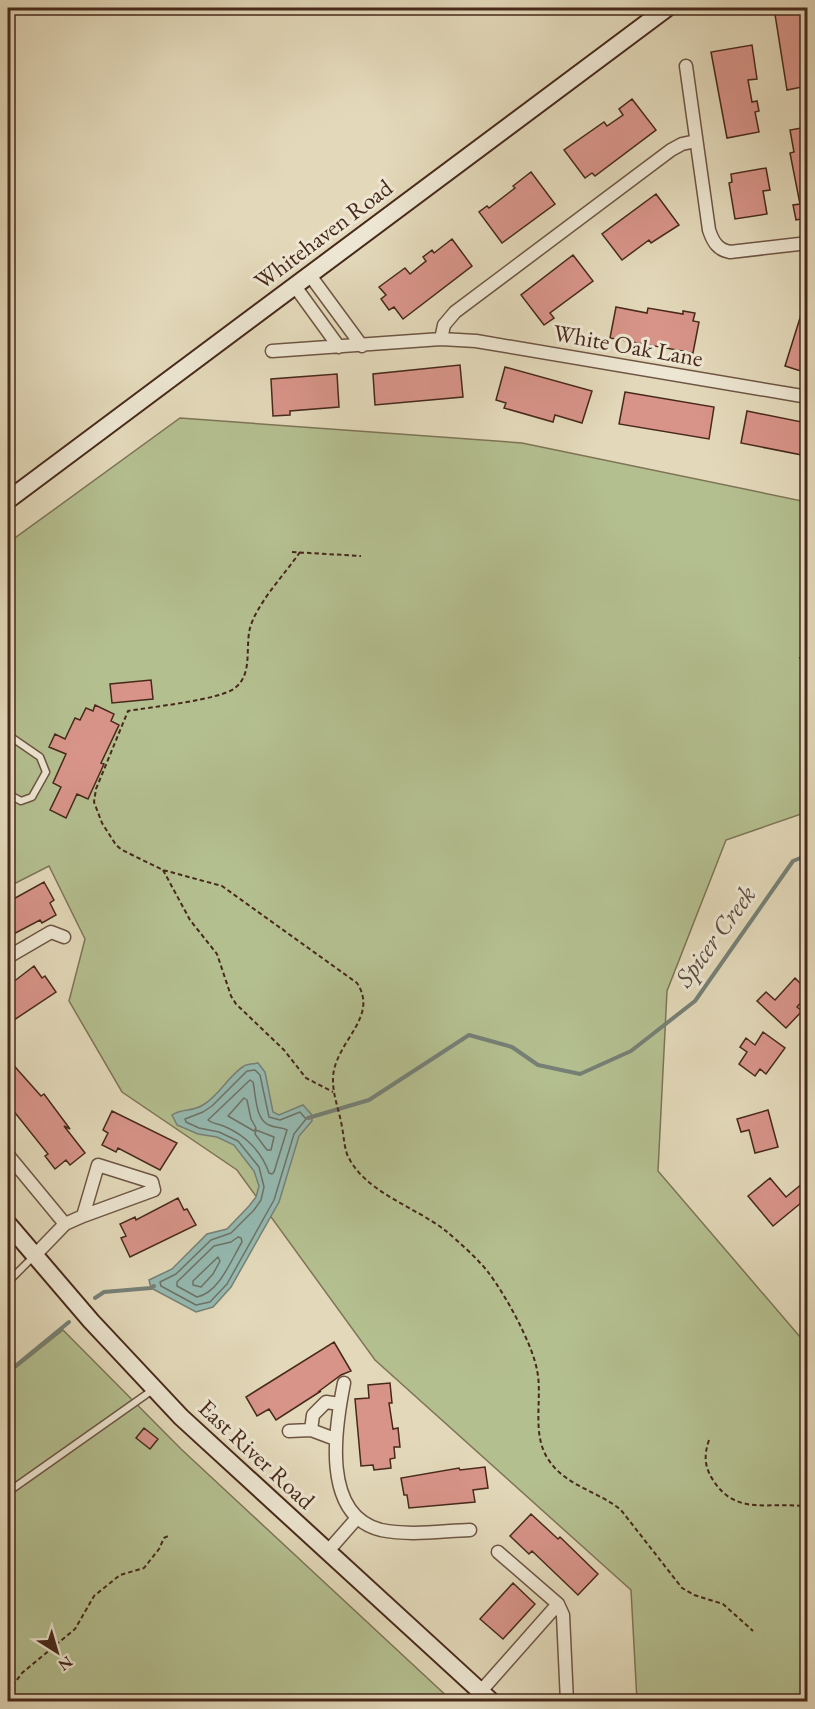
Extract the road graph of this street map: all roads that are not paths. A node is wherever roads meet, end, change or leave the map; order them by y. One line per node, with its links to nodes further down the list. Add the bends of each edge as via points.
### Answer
1 (667, 8): 5 (street, Whitehaven Road)
2 (686, 66): 3 (street)
3 (696, 141): 4 (street, via 709,230 720,249 730,252); 7 (street, via 671,150 455,312 444,325)
4 (807, 243)
5 (309, 274): 6 (street, Whitehaven Road); 8 (street)
6 (294, 285): 9 (street); 12 (street, Whitehaven Road)
7 (441, 339): 8 (street, White Oak Lane); 11 (street, White Oak Lane, via 476,341)
8 (362, 346): 9 (street, White Oak Lane)
9 (339, 347): 10 (street, White Oak Lane)
10 (272, 351)
11 (807, 397)
12 (8, 500)
13 (8, 726): 14 (lane)
14 (11, 737): 15 (lane); 16 (lane, via 40,757 46,772 32,797 21,801)
15 (8, 753)
16 (8, 794)
17 (64, 937): 18 (street, via 51,932)
18 (8, 957)
19 (8, 1155): 22 (street)
20 (83, 1216): 20 (street, via 98,1165 152,1182 154,1190); 22 (street)
21 (8, 1224): 23 (street, East River Road)
22 (65, 1224): 23 (street)
23 (35, 1255): 24 (lane); 26 (street, East River Road)
24 (8, 1282)
25 (344, 1383): 27 (street)
26 (154, 1389): 31 (lane); 34 (street, East River Road)
27 (340, 1404): 28 (street, via 326,1402 313,1414); 30 (street)
28 (311, 1430): 29 (street); 30 (street)
29 (289, 1431)
30 (335, 1439): 32 (street, via 338,1479 344,1500)
31 (8, 1492)
32 (357, 1518): 33 (street, via 379,1529 406,1533); 34 (street)
33 (470, 1530)
34 (328, 1551): 37 (street, East River Road)
35 (498, 1552): 36 (street)
36 (558, 1604): 37 (street); 38 (street, via 563,1615)
37 (486, 1696)
38 (567, 1701)

